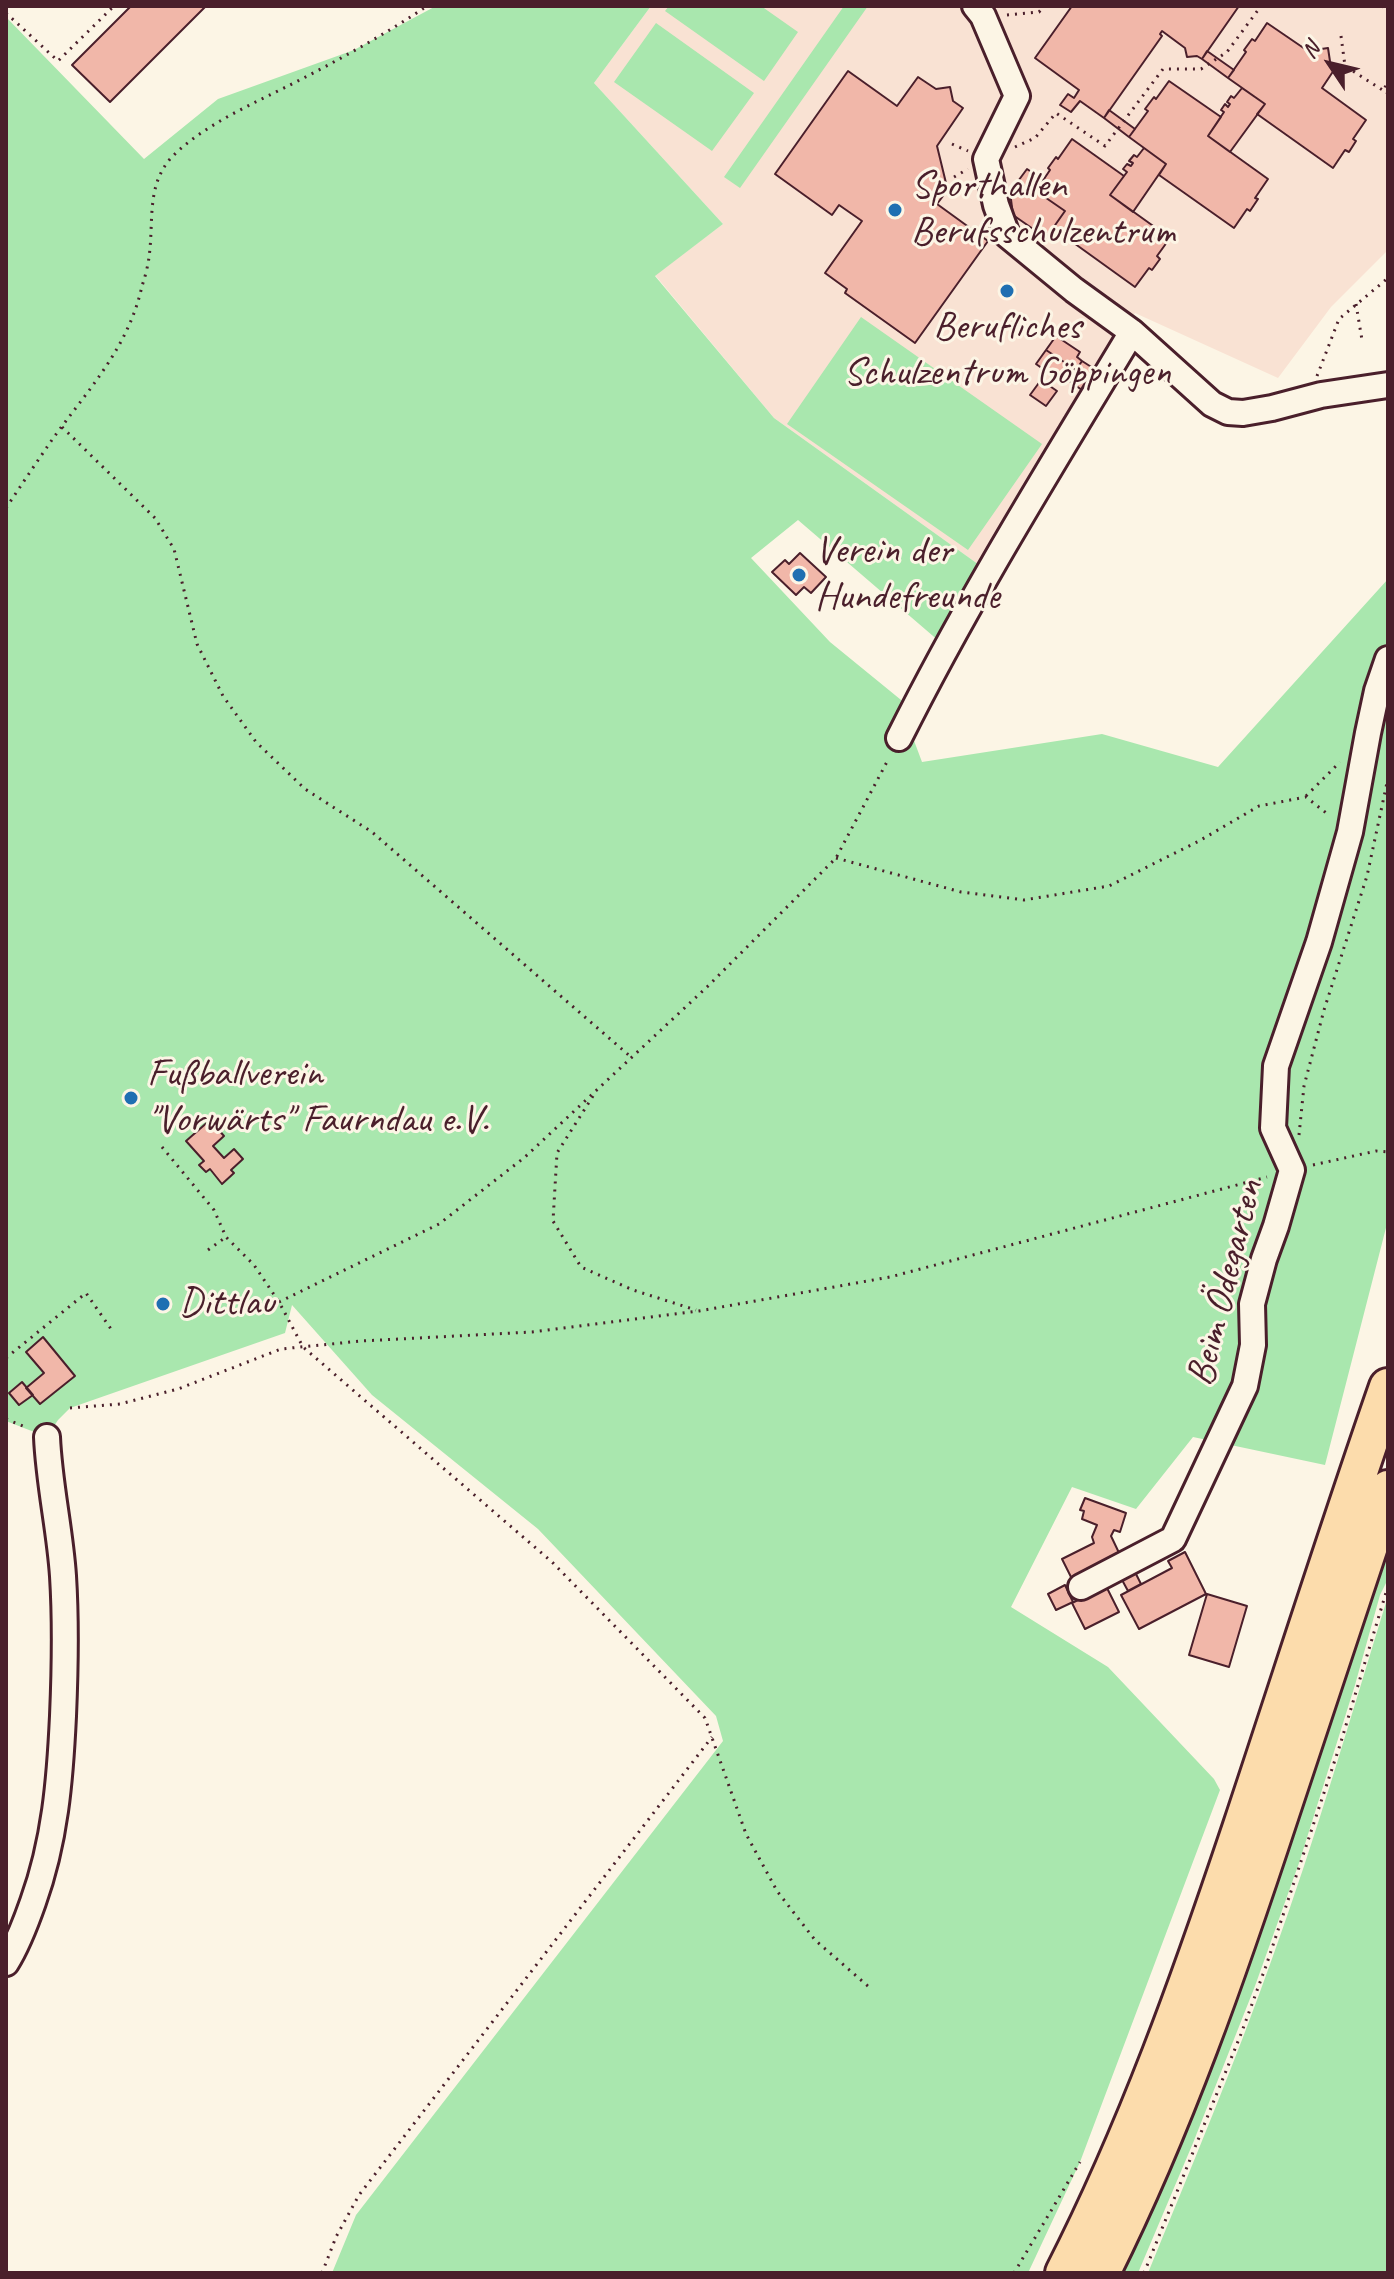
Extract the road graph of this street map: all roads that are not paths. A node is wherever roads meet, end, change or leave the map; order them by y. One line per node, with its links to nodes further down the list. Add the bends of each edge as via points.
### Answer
1 (979, 11): 2 (lane, via 1017,96 986,159 1007,235)
2 (1132, 332): 3 (lane, via 1212,404 1228,412); 5 (lane, via 989,572)
3 (1388, 385)
4 (1388, 659): 9 (lane, Beim Ödegarten, via 1350,832 1276,1066 1273,1128 1290,1167 1252,1304 1253,1345 1245,1386 1173,1539)
5 (899, 738)
6 (1388, 1387): 11 (highway, via 1168,2039)
7 (47, 1437): 10 (lane, via 63,1576 61,1775 42,1877)
8 (1388, 1489): 12 (highway, via 1205,2034)
9 (1081, 1587)
10 (6, 1963)
11 (1064, 2273)
12 (1101, 2273)

